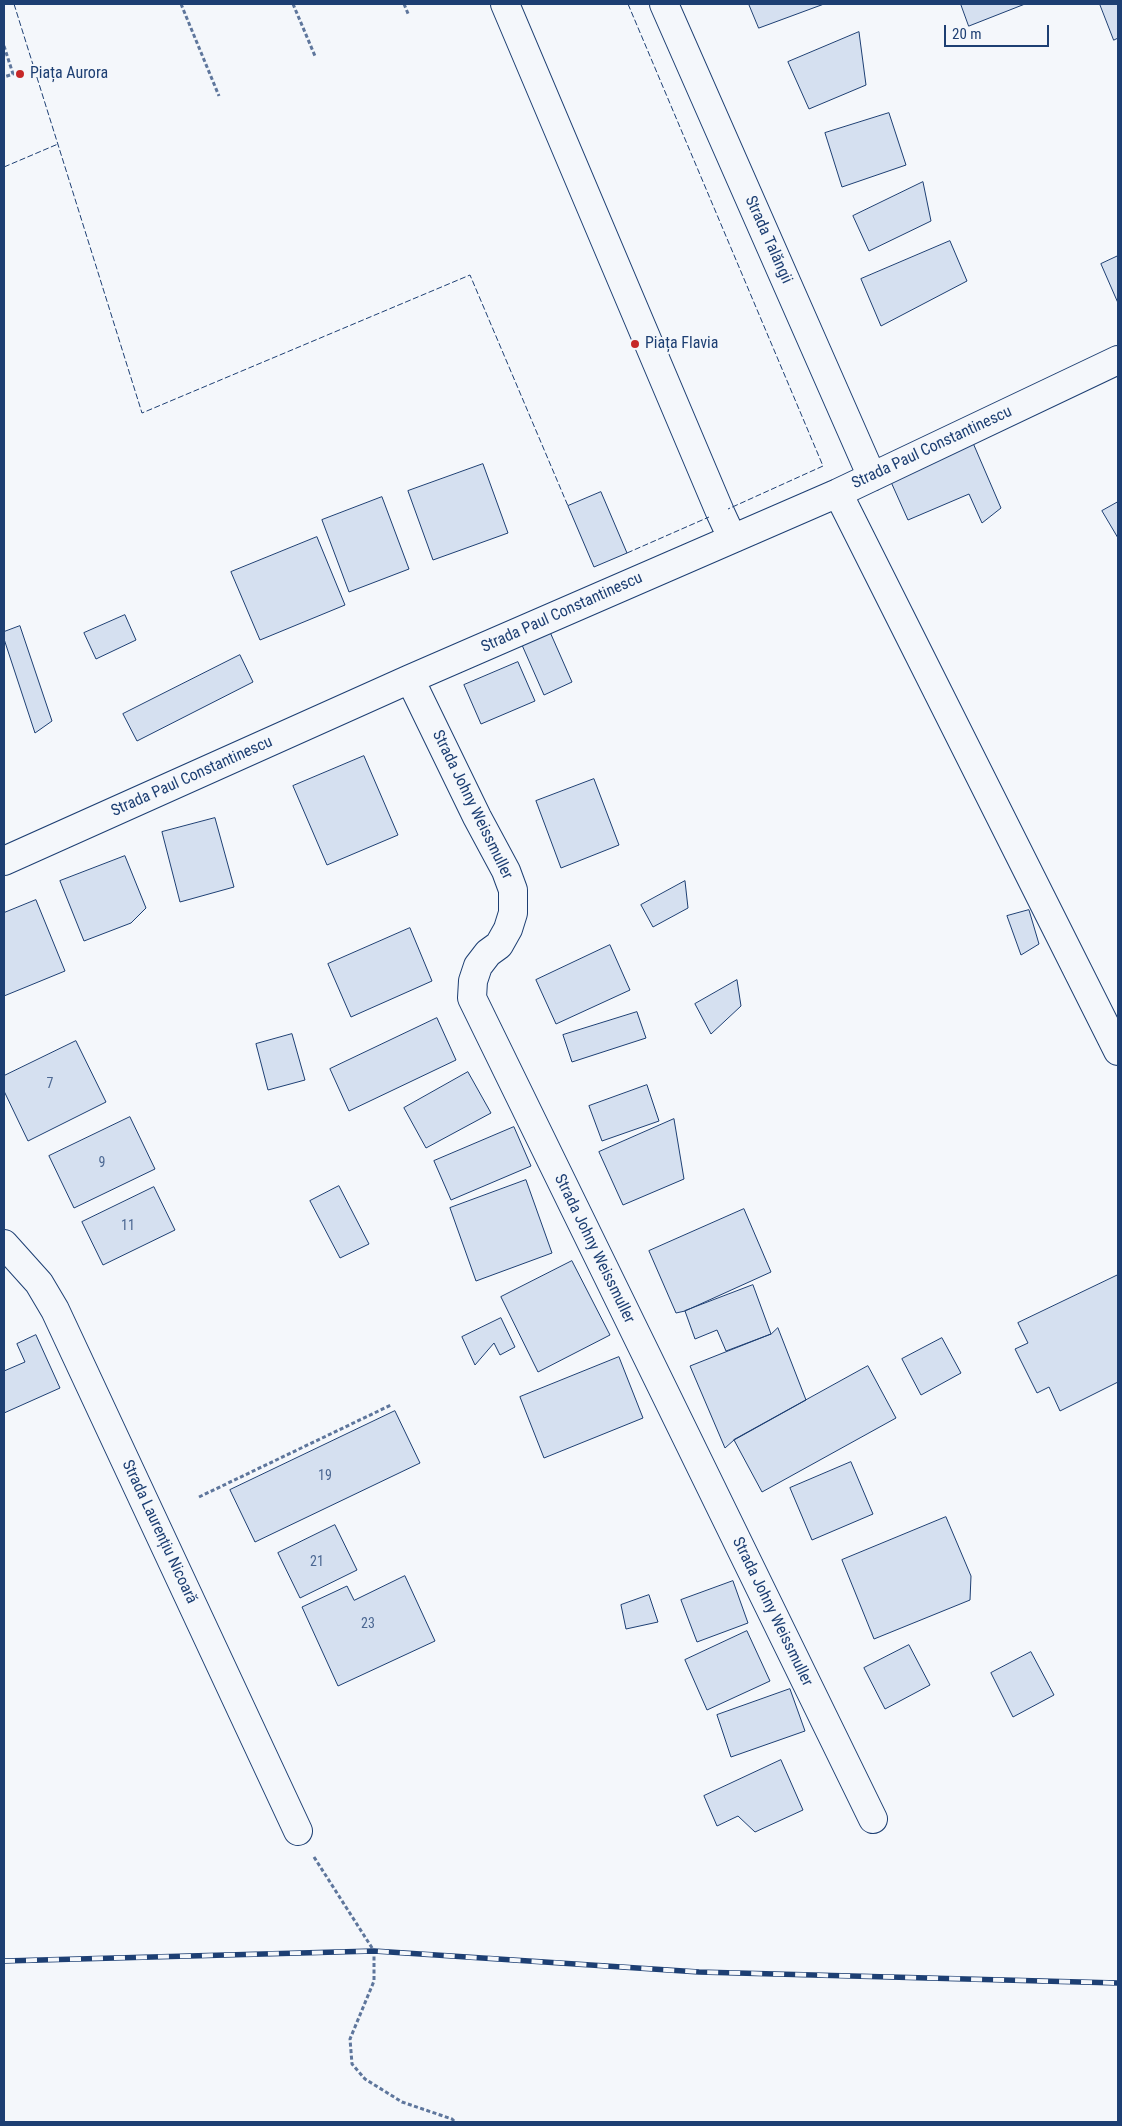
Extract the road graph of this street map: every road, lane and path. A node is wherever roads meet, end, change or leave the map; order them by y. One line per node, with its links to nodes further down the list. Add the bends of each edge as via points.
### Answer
1 (180, 4): 10 (path)
2 (293, 4): 8 (path)
3 (404, 4): 6 (path)
4 (505, 4): 14 (street)
5 (664, 4): 12 (street, Strada Talăngii)
6 (409, 16)
7 (4, 46): 9 (path, via 13,74)
8 (315, 56)
9 (4, 77)
10 (220, 96)
11 (1118, 360): 12 (street, Strada Paul Constantinescu)
12 (872, 477): 13 (street, Strada Paul Constantinescu)
13 (838, 493): 14 (street, Strada Paul Constantinescu); 17 (street)
14 (732, 538): 15 (street, Strada Paul Constantinescu)
15 (410, 679): 16 (street, Strada Paul Constantinescu); 21 (street, Strada Johny Weissmuller, via 513,890 513,913 508,929 499,945 478,966 472,998)
16 (4, 861)
17 (1118, 1051)
18 (4, 1244): 22 (street, Strada Laurențiu Nicoară, via 38,1283 55,1310)
19 (390, 1404): 20 (path)
20 (199, 1497)
21 (873, 1819)
22 (298, 1831): 23 (path, via 374,1952 374,1981 350,2039 352,2064 365,2079 402,2102)
23 (455, 2122)

